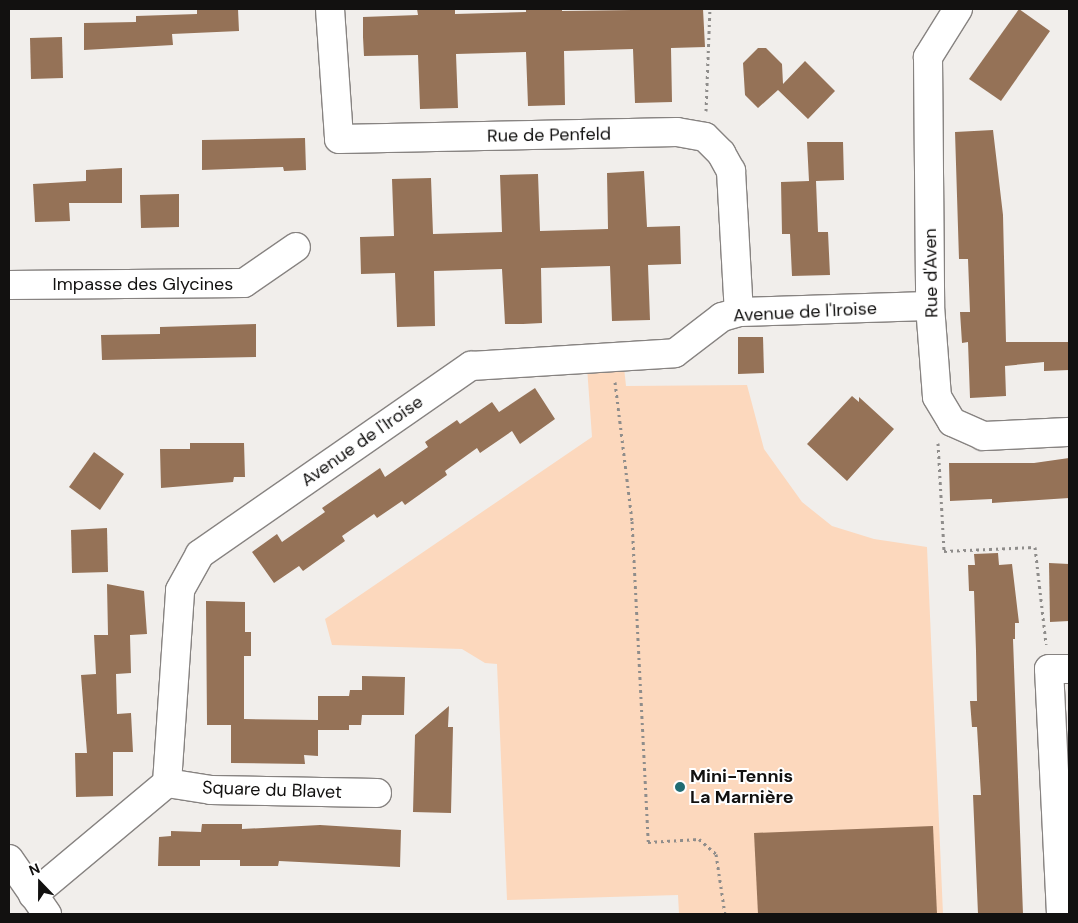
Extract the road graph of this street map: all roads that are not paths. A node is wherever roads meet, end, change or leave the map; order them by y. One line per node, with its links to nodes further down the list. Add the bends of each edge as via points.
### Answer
1 (330, 9): 6 (street, Rue de Penfeld, via 338,138 677,132 706,137 731,170)
2 (958, 9): 5 (street, Rue d'Aven, via 928,57)
3 (296, 247): 4 (street, Impasse des Glycines, via 244,283)
4 (9, 285)
5 (930, 306): 6 (street, Avenue de l'Iroise); 7 (street, Rue d'Aven, via 938,398 952,422 983,436)
6 (740, 312): 9 (street, Avenue de l'Iroise, via 722,317 675,354 470,366 200,554 180,590)
7 (1069, 432)
8 (1059, 669): 13 (street)
9 (167, 783): 10 (street, Square du Blavet, via 211,790); 12 (street)
10 (377, 793)
11 (9, 859): 12 (street)
12 (40, 904)
13 (1061, 914)

